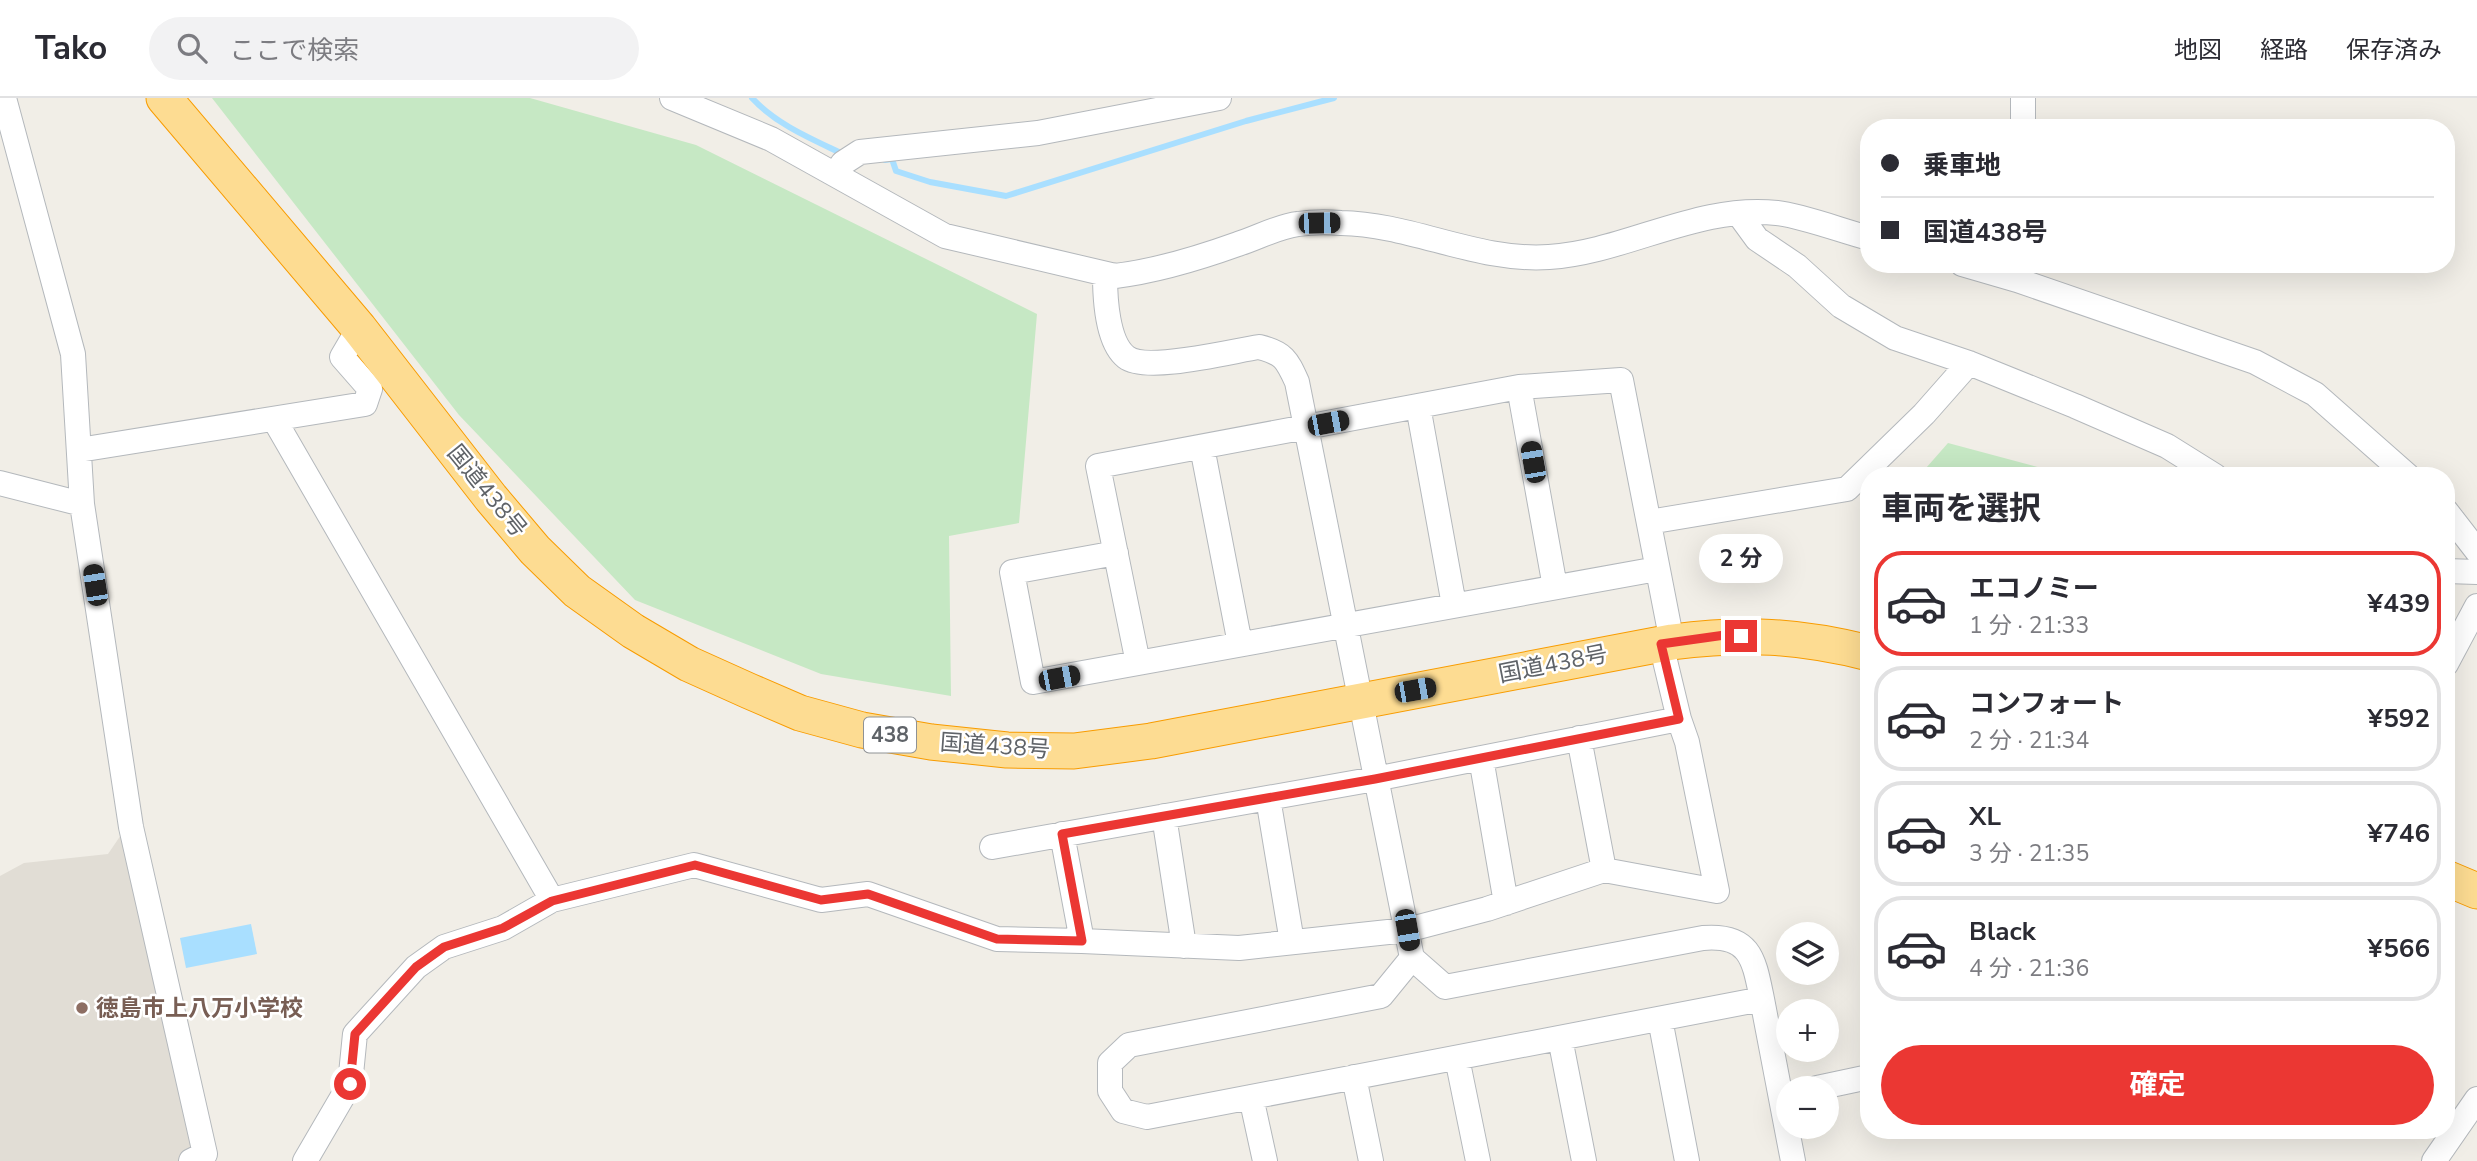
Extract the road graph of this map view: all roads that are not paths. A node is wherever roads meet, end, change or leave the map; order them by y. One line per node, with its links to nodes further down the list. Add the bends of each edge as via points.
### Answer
1 (4, 98): 19 (street, via 73,355)
2 (164, 98): 12 (highway, 国道438号 / 438)
3 (672, 98): 7 (street)
4 (1219, 98): 7 (street, via 1038,133 880,148)
5 (2024, 98): 6 (street)
6 (2023, 119)
7 (844, 164): 11 (street, via 945,236)
8 (1738, 213): 9 (street, via 1778,213); 11 (street, via 1550,257 1500,256 1389,227 1296,224 1199,257 1134,274); 13 (street, via 1757,239 1797,266 1841,306 1895,338)
9 (1860, 236)
10 (2021, 273): 22 (street, via 2255,362 2315,394)
11 (1105, 275): 17 (street, via 1112,331 1126,357 1138,364 1157,364 1259,347 1275,351 1287,361 1297,382)
12 (359, 328): 16 (street, via 342,357 370,389 365,404); 42 (highway, 国道438号 / 438, via 491,498 578,591 689,664 800,713 931,743 1074,751 1151,741)
13 (1969, 363): 20 (street); 21 (street, via 2167,446)
14 (1520, 387): 15 (street); 26 (street, via 1621,380); 33 (street)
15 (1418, 406): 17 (street); 34 (street)
16 (274, 419): 19 (street); 54 (street)
17 (1306, 428): 18 (street); 36 (street)
18 (1202, 447): 29 (street, via 1098,466); 38 (street)
19 (79, 450): 25 (street)
20 (1870, 467)
21 (2201, 467)
22 (2398, 467)
23 (1860, 476): 26 (street, via 1847,489)
24 (0, 483): 25 (street)
25 (82, 504): 74 (street, via 131,827)
26 (1649, 522): 30 (street)
27 (2455, 523): 28 (street)
28 (2477, 551)
29 (1116, 553): 41 (street); 41 (street, via 1013,572 1033,682)
30 (1657, 569): 33 (street); 37 (street)
31 (2455, 571): 32 (street)
32 (2477, 572)
33 (1555, 587): 34 (street)
34 (1454, 605): 36 (street)
35 (2477, 606): 39 (street)
36 (1345, 625): 38 (street); 42 (street)
37 (1666, 643): 40 (highway, 国道438号 / 438, via 1725,635 1769,636); 42 (highway, 国道438号 / 438); 43 (street)
38 (1240, 644): 41 (street)
39 (2455, 647)
40 (1860, 651)
41 (1138, 663)
42 (1360, 700): 46 (street)
43 (1679, 719): 44 (street); 51 (street, via 1717,891)
44 (1579, 738): 45 (street); 51 (street)
45 (1480, 758): 46 (street); 55 (street)
46 (1375, 779): 47 (street); 56 (street)
47 (1268, 798): 48 (street); 58 (street)
48 (1164, 816): 49 (street); 59 (street)
49 (1062, 834): 50 (street); 57 (street)
50 (992, 846)
51 (1604, 870): 55 (street)
52 (2455, 882): 53 (highway)
53 (2477, 891)
54 (552, 901): 57 (street, via 695,865 821,900 868,894 997,939); 75 (street, via 503,928 444,947 416,967 355,1034 350,1084)
55 (1506, 903): 56 (street)
56 (1407, 930): 58 (street); 60 (street)
57 (1082, 941): 59 (street)
58 (1292, 942): 59 (street, via 1239,948)
59 (1184, 946)
60 (1412, 958): 61 (street, via 1446,987 1722,936 1744,946 1755,964); 69 (street, via 1381,996 1129,1045 1110,1063 1110,1091 1123,1111 1147,1117)
61 (1762, 999): 62 (street); 65 (street)
62 (1660, 1019): 63 (street); 80 (street)
63 (1560, 1038): 64 (street); 79 (street)
64 (1457, 1058): 66 (street); 78 (street)
65 (1779, 1076)
66 (1354, 1077): 69 (street); 77 (street)
67 (1860, 1079): 68 (street)
68 (1839, 1083)
69 (1251, 1097): 76 (street)
70 (2477, 1099): 71 (street)
71 (2455, 1131)
72 (1790, 1139): 81 (street)
73 (2449, 1139): 82 (street)
74 (206, 1159)
75 (305, 1161)
76 (1265, 1161)
77 (1371, 1161)
78 (1478, 1161)
79 (1584, 1161)
80 (1687, 1161)
81 (1793, 1161)
82 (2434, 1161)

